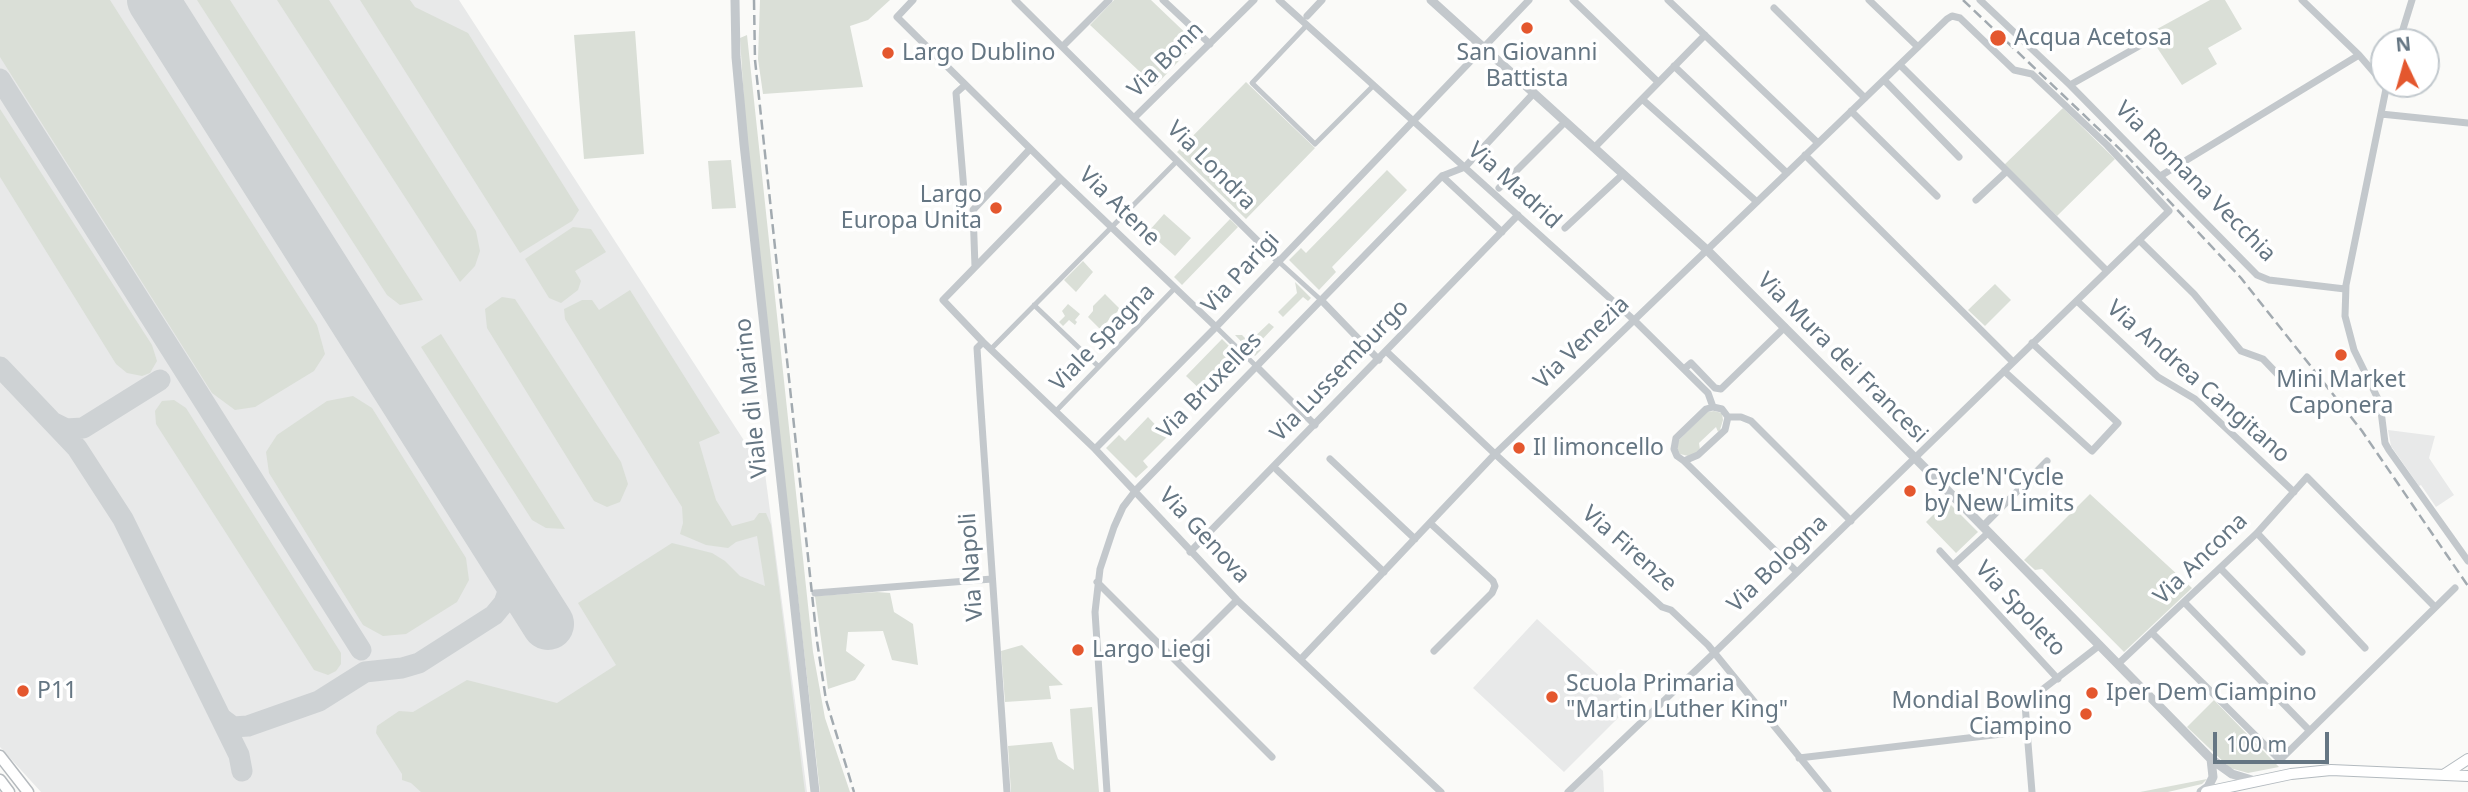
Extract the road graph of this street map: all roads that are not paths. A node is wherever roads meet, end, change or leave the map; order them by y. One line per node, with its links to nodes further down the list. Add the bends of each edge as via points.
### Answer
1 (735, 0): 153 (street, Viale di Marino, via 744,144)
2 (913, 0): 33 (street, Via Atene, via 897,16)
3 (1015, 0): 24 (street, Via Londra)
4 (1109, 0): 24 (street)
5 (1163, 0): 23 (street)
6 (1254, 0): 23 (street, Via Bonn)
7 (1279, 0): 19 (street, Via Madrid)
8 (1322, 0): 18 (street)
9 (1431, 0): 26 (street, Via Mura dei Francesi)
10 (1529, 0): 26 (street, Via Parigi)
11 (1573, 0): 32 (street)
12 (1668, 0): 21 (street)
13 (1869, 0): 25 (street)
14 (1980, 0): 35 (street, Via Romana Vecchia)
15 (2302, 0): 27 (street)
16 (2412, 0): 20 (street)
17 (1774, 8): 37 (street)
18 (1307, 16)
19 (1307, 25): 34 (street, Via Madrid); 34 (street, via 1252,83 1315,144)
20 (2403, 28)
21 (1705, 35): 29 (street); 46 (street)
22 (2148, 41): 35 (street)
23 (1210, 44): 42 (street, Via Bonn)
24 (1063, 46): 42 (street, Via Londra)
25 (1917, 47): 28 (street, Via Venezia); 64 (street, Via Venezia, via 1947,19 1960,18 2014,70 2032,74 2108,145)
26 (1483, 48): 36 (street, Via Mura dei Francesi); 43 (street, Via Parigi)
27 (2359, 55): 30 (street); 57 (street)
28 (1900, 65): 31 (street, Via Venezia); 53 (street)
29 (1674, 66): 32 (street); 54 (street)
30 (2370, 67)
31 (1884, 80): 37 (street, Via Venezia); 50 (street)
32 (1658, 82): 39 (street)
33 (965, 85): 48 (street, Via Atene); 63 (street, via 956,93)
34 (1374, 85): 43 (street, Via Madrid)
35 (2070, 85): 57 (street, Via Romana Vecchia)
36 (1533, 94): 44 (street, Via Mura dei Francesi); 52 (street, Via Bruxelles)
37 (1865, 98): 40 (street, Via Venezia)
38 (2384, 98): 41 (street)
39 (1642, 99): 47 (street); 62 (street)
40 (1851, 111): 46 (street, Via Venezia); 60 (street)
41 (2381, 114): 45 (street); 77 (street)
42 (1134, 118): 51 (street, Via Londra)
43 (1413, 121): 52 (street, Via Madrid); 73 (street, Via Parigi)
44 (1565, 122): 47 (street, Via Mura dei Francesi); 59 (street)
45 (2468, 123)
46 (1818, 143): 49 (street, Via Venezia)
47 (1594, 148): 55 (street, Via Mura dei Francesi)
48 (1030, 149): 58 (street, Via Atene); 70 (street, via 973,210)
49 (1805, 155): 54 (street, Via Venezia); 89 (street)
50 (1959, 157)
51 (1177, 161): 66 (street); 73 (street, Via Londra)
52 (1465, 167): 56 (street, Via Bruxelles); 65 (street, Via Madrid)
53 (2007, 171): 61 (street); 75 (street)
54 (1787, 173): 62 (street, Via Venezia)
55 (1623, 174): 67 (street); 71 (street, Via Mura dei Francesi)
56 (1442, 176): 68 (street, Via Madrid); 78 (street, Via Bruxelles)
57 (2162, 176): 77 (street, Via Romana Vecchia, via 2261,277)
58 (1060, 179): 66 (street, Via Atene); 72 (street)
59 (1499, 188)
60 (1937, 196)
61 (1976, 200)
62 (1757, 202): 71 (street, Via Venezia)
63 (965, 203)
64 (2169, 211): 69 (street, Via Bologna)
65 (1518, 215): 68 (street, Via Lussemburgo); 81 (street, Via Madrid)
66 (1112, 227): 76 (street, Via Atene); 80 (street)
67 (1565, 228)
68 (1502, 232): 87 (street, Via Lussemburgo)
69 (2139, 240): 75 (street, Via Bologna); 94 (street, via 2194,294 2241,351 2263,359)
70 (974, 242): 72 (street); 74 (street)
71 (1707, 250): 81 (street, Via Venezia); 83 (street, Via Mura dei Francesi)
72 (991, 251): 74 (street)
73 (1278, 261): 78 (street, Via Londra); 82 (street, Via Parigi)
74 (975, 267): 84 (street, Via Genova, via 943,300)
75 (2107, 271): 79 (street, Via Bologna)
76 (1175, 288): 82 (street, Via Atene); 90 (street, Viale Spagna)
77 (2345, 289): 115 (street, via 2348,334 2380,403 2385,443)
78 (1321, 300): 88 (street, Via Londra); 91 (street, Via Bruxelles)
79 (2077, 301): 85 (street, Via Bologna); 107 (street, Via Andrea Cangitano, via 2158,377 2195,399)
80 (1034, 305): 86 (street); 90 (street)
81 (1634, 320): 92 (street, Via Madrid); 100 (street, Via Venezia)
82 (1216, 327): 91 (street, Via Atene); 99 (street, Via Parigi)
83 (1785, 327): 92 (street, via 1721,388 1715,388 1691,363); 101 (street, Via Mura dei Francesi)
84 (983, 342): 86 (street, Via Genova); 120 (street, Via Napoli, via 977,348)
85 (2032, 344): 89 (street, Via Bologna); 93 (street, via 2118,423 2092,451)
86 (990, 349): 96 (street, Via Genova)
87 (1386, 351): 88 (street, Via Lussemburgo); 100 (street, Via Firenze)
88 (1379, 360): 98 (street, Via Lussemburgo)
89 (2013, 362): 93 (street, Via Bologna)
90 (1098, 366): 96 (street, Viale Spagna)
91 (1256, 366): 98 (street, Via Atene); 106 (street, Via Bruxelles)
92 (1684, 369): 95 (street, Via Madrid, via 1711,397)
93 (2004, 371): 101 (street, Via Bologna)
94 (2285, 383)
95 (1713, 407): 97 (street); 103 (street, via 1676,438 1674,449)
96 (1056, 411): 99 (street, Via Genova)
97 (1728, 417): 103 (street, via 1725,430 1698,455); 108 (street, via 1751,421)
98 (1315, 425): 114 (street, Via Lussemburgo)
99 (1095, 449): 106 (street, Via Genova)
100 (1495, 454): 109 (street, Via Venezia); 132 (street, Via Firenze, via 1662,607 1671,610)
101 (1915, 457): 108 (street, Via Bologna); 110 (street, Via Mura dei Francesi)
102 (1330, 459): 112 (street)
103 (1684, 461): 119 (street)
104 (2047, 461): 110 (street, Via Spoleto)
105 (1276, 470): 118 (street)
106 (1136, 491): 114 (street, Via Genova); 121 (street, Via Bruxelles, via 1114,527)
107 (2294, 492): 111 (street, Via Ancona); 126 (street, Via Ancona, via 2307,478)
108 (1851, 521): 119 (street, Via Bologna)
109 (1430, 523): 112 (street, Via Venezia); 130 (street, via 1495,586)
110 (1986, 529): 116 (street, Via Spoleto); 128 (street, Via Mura dei Francesi)
111 (2257, 533): 117 (street, Via Ancona); 129 (street)
112 (1415, 539): 118 (street, Via Venezia)
113 (1940, 551): 116 (street, Via Spoleto)
114 (1189, 552): 124 (street, Via Genova)
115 (2468, 561)
116 (1953, 565): 136 (street, Via Spoleto)
117 (2221, 569): 125 (street, Via Ancona); 131 (street)
118 (1384, 572): 133 (street, Via Venezia)
119 (1797, 572): 132 (street, Via Bologna)
120 (992, 579): 123 (street); 154 (street, Via Napoli)
121 (1097, 582): 134 (street); 155 (street, Via Bruxelles)
122 (2455, 588): 126 (street)
123 (815, 593)
124 (1237, 600): 133 (street, Via Genova); 134 (street)
125 (2185, 603): 127 (street, Via Ancona); 137 (street)
126 (2435, 607): 137 (street)
127 (2152, 633): 135 (street, Via Ancona); 137 (street, via 2280,760)
128 (2100, 645): 135 (street, Via Mura dei Francesi); 136 (street, Via Spoleto)
129 (2365, 648)
130 (1434, 651)
131 (2302, 652)
132 (1713, 654): 141 (street, Via Firenze); 157 (street, Via Bologna)
133 (1301, 659): 156 (street, Via Genova)
134 (1176, 661): 140 (street)
135 (2118, 664): 142 (street, Via Mura dei Francesi)
136 (2058, 679): 138 (street, Via Spoleto, via 2025,703)
137 (2309, 730)
138 (2026, 731): 141 (street); 159 (street)
139 (0, 757): 152 (main road)
140 (1272, 757)
141 (1799, 758): 158 (street, Via Firenze)
142 (2211, 759): 144 (street, Via Mura dei Francesi); 147 (street)
143 (2468, 759): 145 (main road)
144 (2226, 771): 149 (street, Via Mura dei Francesi); 150 (street, via 2230,780)
145 (2445, 775): 146 (main road); 149 (main road, via 2331,770)
146 (2468, 776)
147 (2213, 777): 150 (street); 160 (street)
148 (0, 780): 151 (main road)
149 (2256, 781): 150 (main road)
150 (2225, 788): 161 (main road)
151 (9, 792)
152 (28, 792)
153 (815, 792)
154 (1007, 792)
155 (1107, 792)
156 (1440, 792)
157 (1568, 792)
158 (1828, 792)
159 (2032, 792)
160 (2201, 792)
161 (2206, 792)

